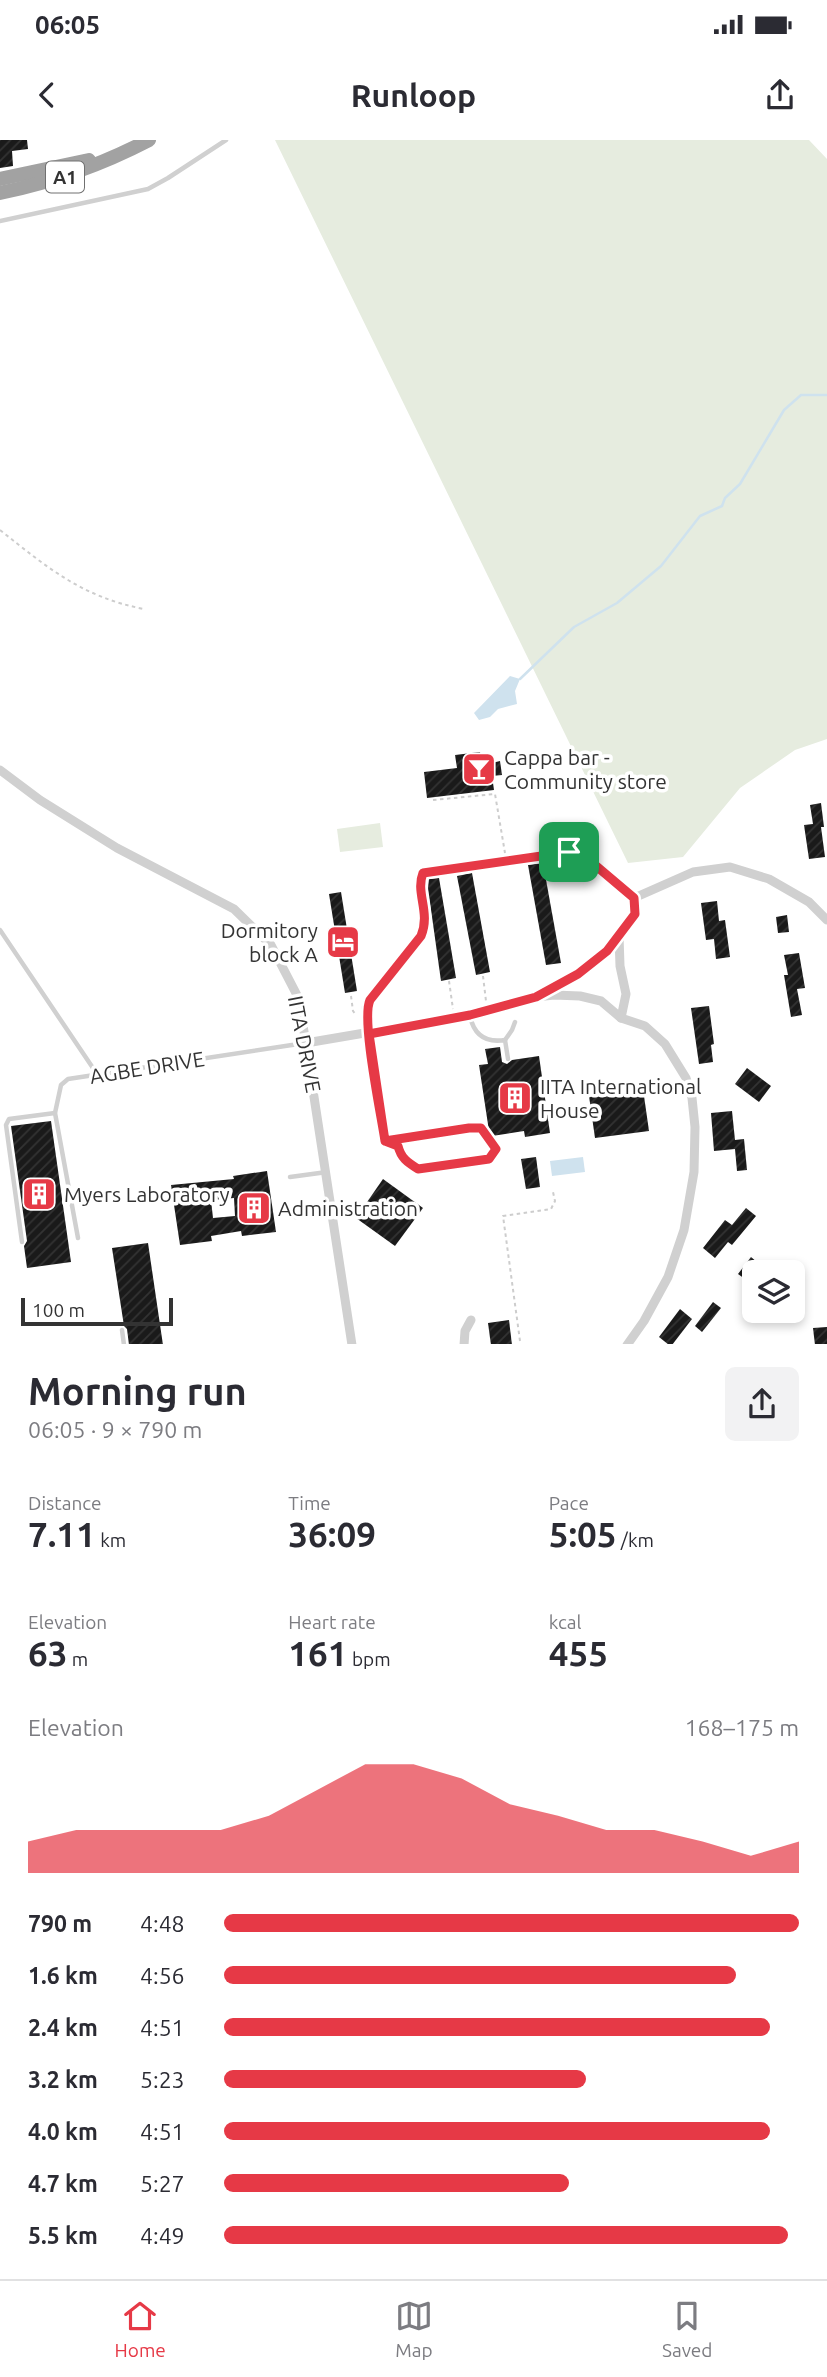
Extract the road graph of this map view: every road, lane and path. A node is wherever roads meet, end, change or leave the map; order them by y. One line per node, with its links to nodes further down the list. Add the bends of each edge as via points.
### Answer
1 (149, 140): 3 (highway, A1)
2 (226, 140): 6 (lane, via 148,189)
3 (127, 151): 4 (highway, A1); 5 (highway, A1, via 71,175)
4 (0, 179)
5 (0, 193)
6 (0, 221)
7 (0, 530): 8 (path, via 53,572 85,590)
8 (144, 609)
9 (0, 770): 28 (street, IITA DRIVE, via 117,848 234,909 252,924 271,946 299,999)
10 (433, 800): 11 (path, via 495,794)
11 (506, 860): 12 (street, via 569,852 595,865); 23 (street, via 423,873 426,924 370,1000)
12 (634, 898): 13 (street, via 693,872 730,867 779,885 809,902); 15 (street, via 635,914)
13 (827, 920)
14 (0, 930): 30 (lane)
15 (619, 934): 19 (street, via 607,951 578,974); 24 (street, via 626,994)
16 (483, 976): 20 (path)
17 (449, 981): 22 (path)
18 (351, 996): 23 (path, via 355,1013)
19 (536, 997): 20 (street); 24 (street, via 580,996 601,1001)
20 (488, 1009): 21 (street)
21 (470, 1015): 22 (street); 27 (lane, via 484,1039)
22 (454, 1017): 26 (street)
23 (367, 1018): 26 (street)
24 (621, 1018): 46 (street, via 646,1026 665,1044 685,1078 695,1127 694,1172 684,1230 668,1277)
25 (515, 1022): 27 (lane)
26 (369, 1034): 28 (street); 32 (street)
27 (505, 1040): 29 (lane)
28 (306, 1043): 30 (lane, AGBE DRIVE); 33 (street, IITA DRIVE)
29 (508, 1059)
30 (97, 1074): 31 (lane, AGBE DRIVE, via 68,1079 61,1085)
31 (55, 1113): 38 (lane, AGBE DRIVE); 39 (lane, via 9,1119 6,1125)
32 (385, 1141): 32 (lane, via 398,1146 405,1161 418,1169 489,1159 496,1149 481,1128)
33 (328, 1172): 34 (lane); 36 (street, IITA DRIVE)
34 (289, 1177)
35 (554, 1192): 42 (path, via 551,1209 503,1216)
36 (333, 1213): 37 (lane); 44 (street, IITA DRIVE)
37 (295, 1217)
38 (78, 1238)
39 (22, 1242)
40 (471, 1320): 45 (street)
41 (121, 1330): 43 (lane)
42 (520, 1341)
43 (124, 1344)
44 (352, 1344)
45 (464, 1344)
46 (629, 1344)

